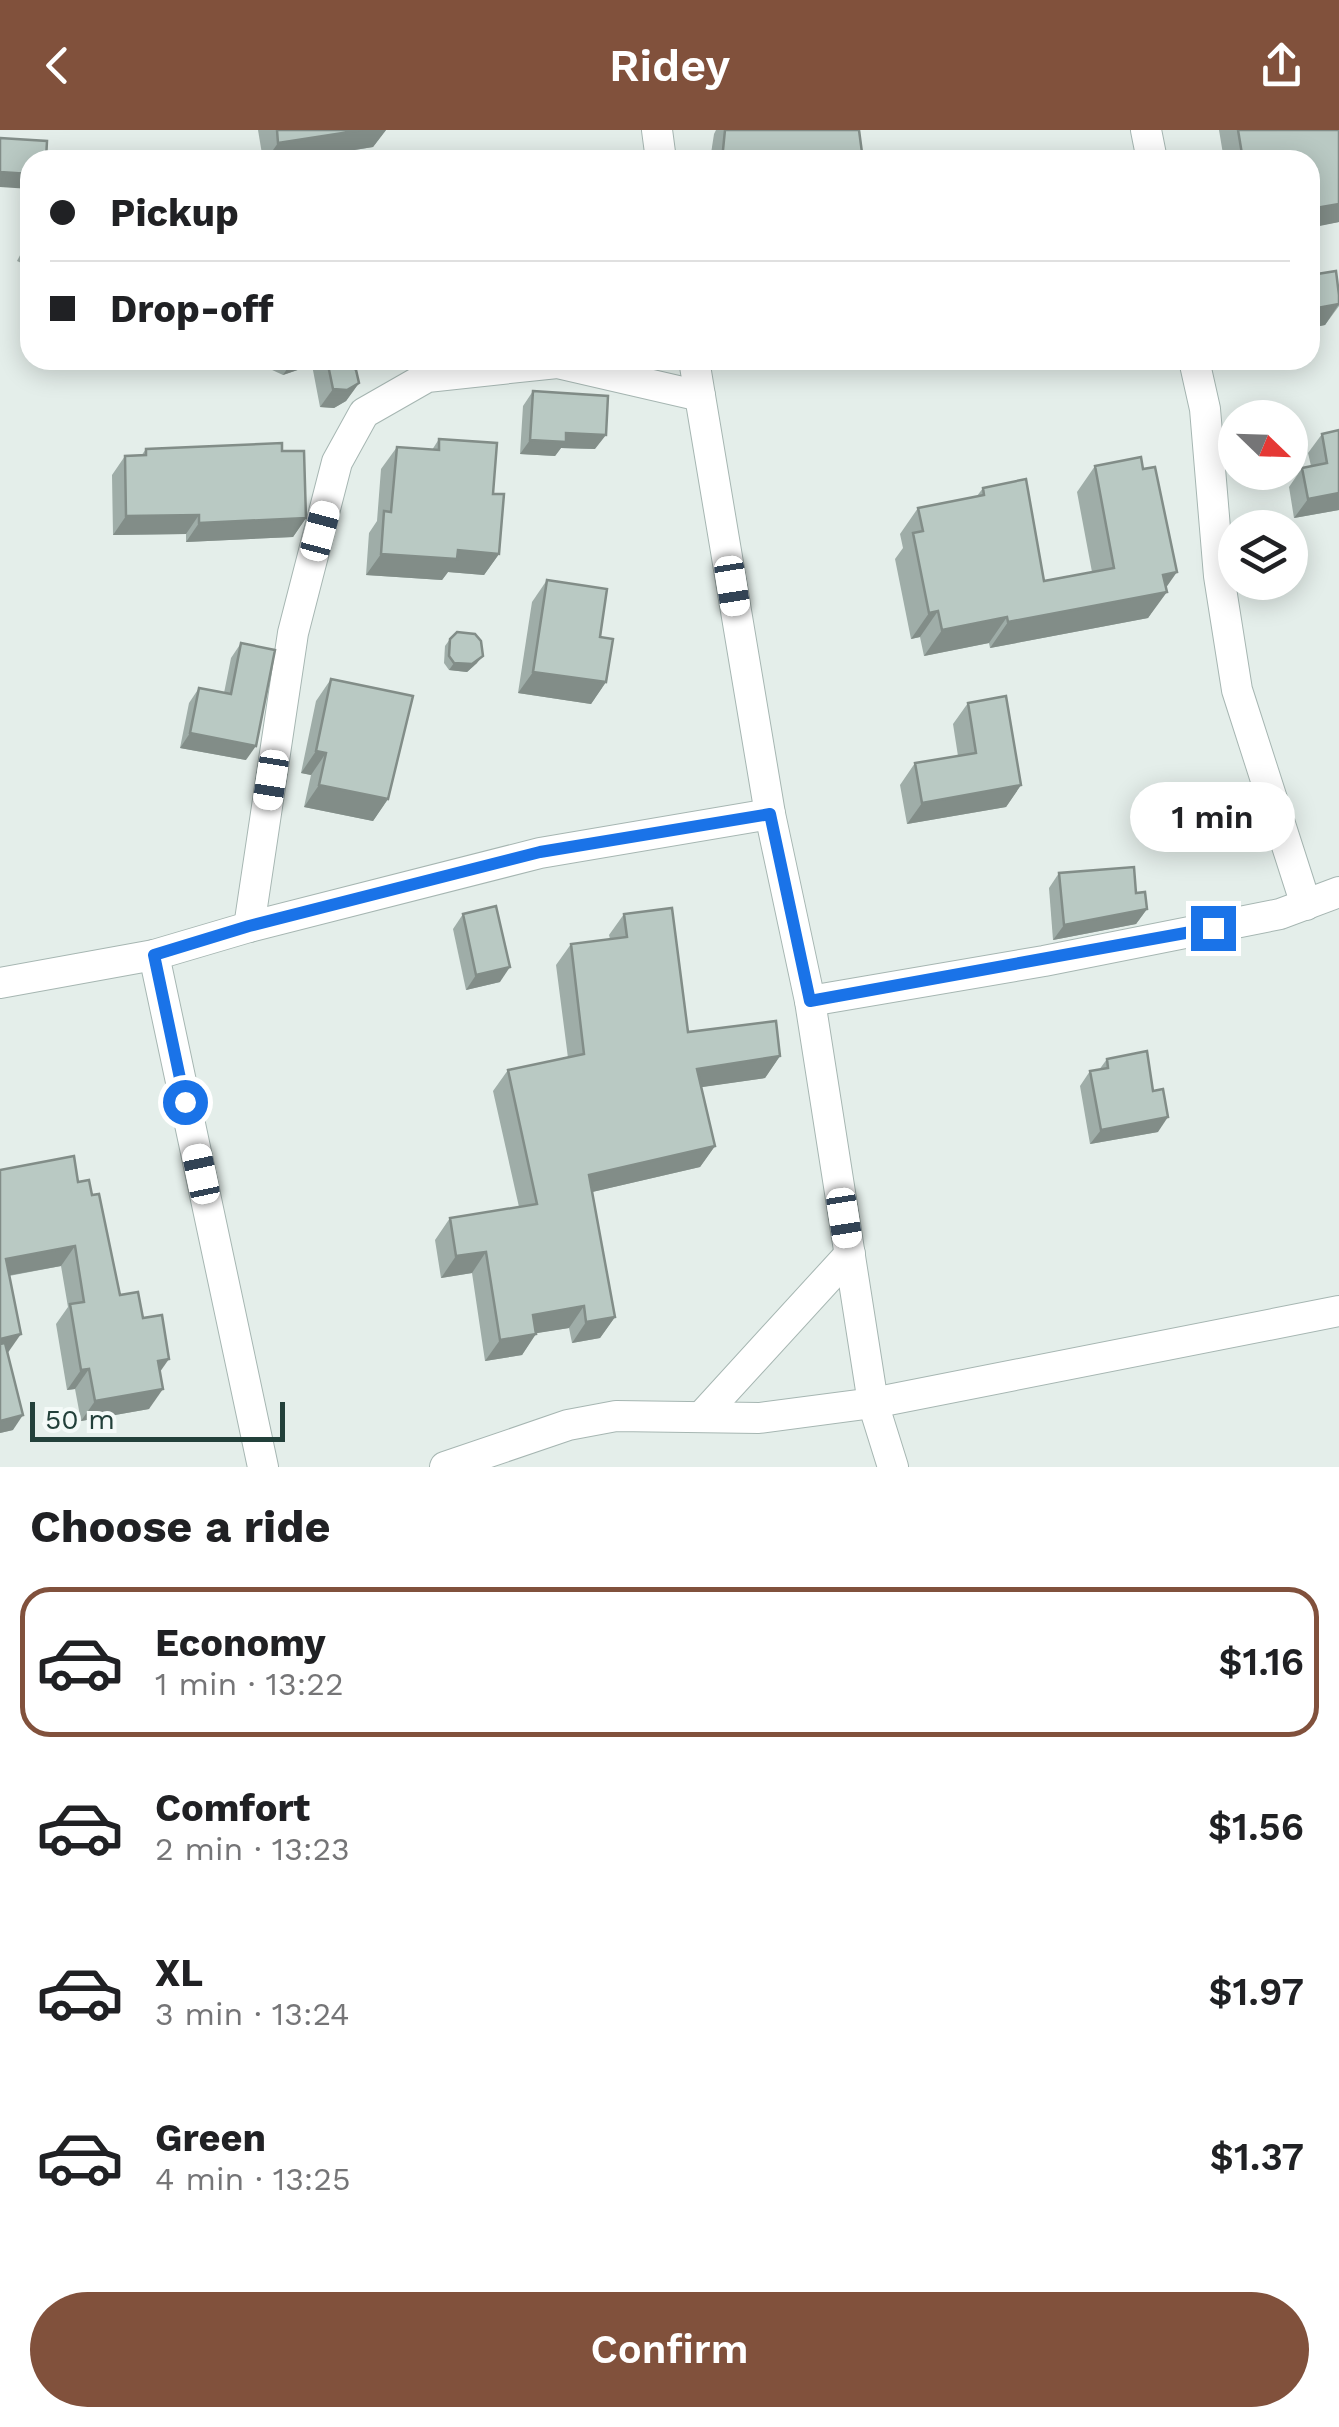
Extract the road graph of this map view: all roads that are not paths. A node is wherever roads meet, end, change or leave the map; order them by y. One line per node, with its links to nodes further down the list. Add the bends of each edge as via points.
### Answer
1 (501, 370): 9 (street, via 427,378 364,413 338,462 292,633)
2 (584, 370): 5 (street)
3 (696, 370): 5 (street)
4 (1196, 370): 8 (street, via 1237,690)
5 (700, 396): 6 (street)
6 (770, 814): 9 (street, via 540,852); 12 (street)
7 (1339, 892): 8 (street)
8 (1306, 904): 12 (street, via 1080,954)
9 (249, 926): 10 (street)
10 (154, 955): 11 (street); 17 (street)
11 (0, 984)
12 (810, 1001): 13 (street)
13 (850, 1254): 15 (street); 16 (street)
14 (1339, 1310): 15 (street)
15 (873, 1403): 16 (street, via 759,1418); 19 (street)
16 (701, 1416): 18 (street, via 584,1422)
17 (263, 1467)
18 (445, 1467)
19 (893, 1467)

